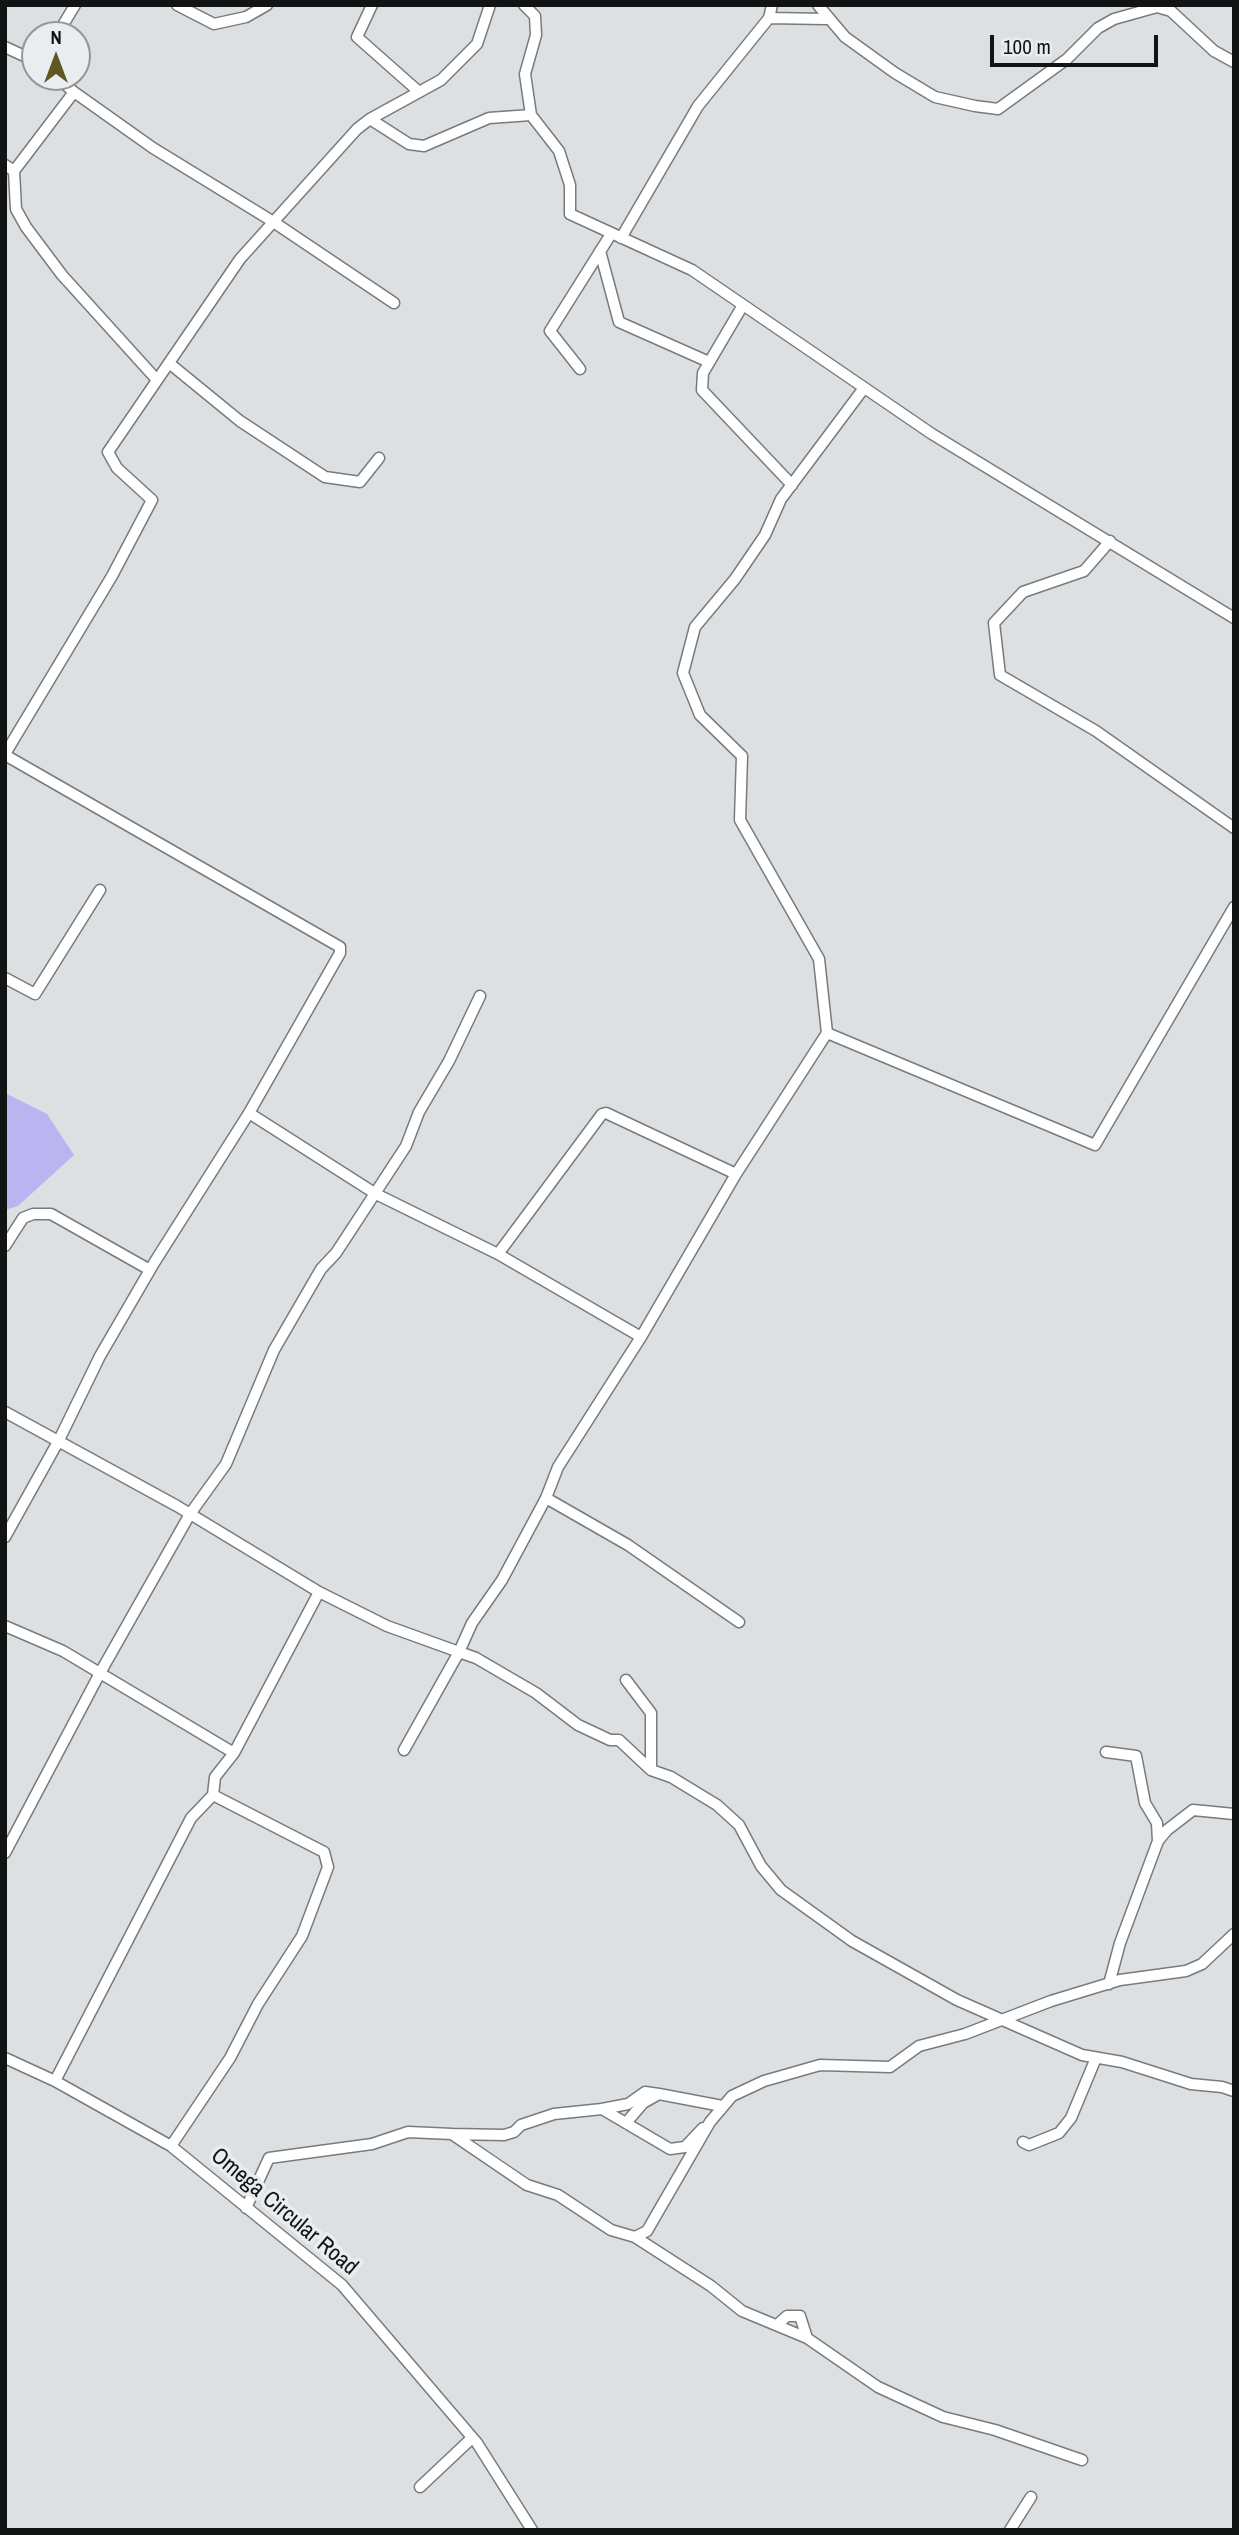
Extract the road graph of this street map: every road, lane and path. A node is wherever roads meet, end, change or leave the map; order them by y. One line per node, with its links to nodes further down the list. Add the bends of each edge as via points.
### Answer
1 (75, 5): 11 (street)
2 (177, 5): 3 (street, via 214,24 246,17)
3 (267, 5)
4 (372, 5): 15 (street, via 357,37)
5 (491, 5): 15 (street, via 477,44 441,80)
6 (524, 5): 17 (street, via 535,16 536,36 525,74)
7 (772, 5): 9 (street)
8 (818, 5): 10 (street)
9 (769, 19): 10 (street); 21 (street, via 698,106)
10 (826, 19): 14 (street, via 895,73 935,96 998,109 1067,59 1098,28 1157,8 1171,11 1207,46)
11 (65, 21)
12 (5, 47): 13 (street)
13 (21, 54)
14 (1234, 62)
15 (418, 91): 18 (street)
16 (74, 92): 19 (street); 20 (street, via 153,148)
17 (531, 115): 18 (street, via 489,118 424,146 409,144); 21 (street, via 559,151 570,185 570,214)
18 (370, 120): 20 (street)
19 (10, 168): 28 (street, via 16,209 26,227 62,275)
20 (272, 221): 23 (street); 26 (street)
21 (616, 236): 22 (street); 24 (street, via 692,270)
22 (600, 251): 25 (street, via 619,322); 27 (street, via 550,331)
23 (394, 303)
24 (743, 305): 25 (street); 29 (street)
25 (709, 362): 31 (street, via 702,373 702,390)
26 (169, 363): 28 (street); 30 (street, via 240,421 325,477 360,482)
27 (580, 369)
28 (158, 380): 34 (street, via 108,452 117,468 152,500)
29 (864, 388): 31 (street); 32 (street)
30 (379, 458)
31 (792, 485): 40 (street, via 765,535 695,627 683,673 700,715 743,755 740,820 819,959)
32 (1110, 541): 33 (street); 35 (street, via 1084,571 1023,592 994,623 1000,675 1096,731)
33 (1234, 618)
34 (5, 755): 41 (street, via 340,947)
35 (1234, 828)
36 (100, 890): 38 (street, via 35,995)
37 (1234, 907): 40 (street, via 1094,1145)
38 (5, 978)
39 (480, 996): 43 (street, via 406,1146)
40 (827, 1034): 42 (street)
41 (249, 1113): 43 (street); 46 (street)
42 (736, 1174): 45 (street, via 602,1114); 47 (street)
43 (376, 1194): 45 (street); 51 (street, via 321,1269 274,1350 226,1464)
44 (5, 1246): 46 (street, via 23,1218 51,1214)
45 (498, 1254): 47 (street)
46 (150, 1270): 49 (street)
47 (641, 1337): 50 (street, via 558,1467)
48 (5, 1412): 49 (street)
49 (59, 1440): 51 (street); 52 (street)
50 (546, 1498): 54 (street, via 628,1545); 56 (street)
51 (190, 1514): 53 (street); 57 (street)
52 (5, 1537)
53 (319, 1592): 56 (street, via 387,1626); 61 (street)
54 (739, 1622)
55 (5, 1626): 57 (street)
56 (459, 1652): 59 (street); 62 (street, via 519,1682 578,1725 619,1740)
57 (100, 1673): 61 (street); 66 (street)
58 (626, 1680): 62 (street, via 651,1713)
59 (404, 1750)
60 (1107, 1752): 65 (street, via 1136,1756 1146,1803 1157,1823)
61 (234, 1753): 63 (street, via 215,1776)
62 (651, 1770): 69 (street, via 671,1777 732,1817 773,1883 804,1909 957,2000)
63 (213, 1795): 72 (street, via 191,1818); 81 (street, via 324,1852 328,1867 302,1936)
64 (1234, 1814): 65 (street, via 1194,1810)
65 (1158, 1841): 68 (street)
66 (5, 1853)
67 (1234, 1934): 68 (street, via 1202,1964 1186,1971)
68 (1109, 1984): 69 (street)
69 (1001, 2018): 71 (street); 75 (street, via 965,2034 919,2046 890,2067 806,2068 747,2088)
70 (5, 2058): 72 (street, Omega Circular Road)
71 (1096, 2058): 73 (street); 80 (street, via 1071,2118 1059,2133 1029,2145)
72 (55, 2081): 81 (street, Omega Circular Road)
73 (1234, 2091)
74 (659, 2094): 75 (street); 76 (street, via 645,2092 628,2104); 78 (street, via 643,2103)
75 (722, 2106): 77 (street)
76 (602, 2109): 78 (street); 79 (street, via 554,2114 504,2135)
77 (710, 2122): 78 (street, via 685,2147 675,2149); 83 (street, via 647,2231)
78 (626, 2123)
79 (452, 2134): 82 (street, via 408,2132 372,2144 268,2158); 83 (street, via 527,2185 558,2195 611,2230)
80 (1023, 2142)
81 (171, 2146): 82 (street, Omega Circular Road)
82 (246, 2208): 84 (street, Omega Circular Road, via 342,2285)
83 (635, 2237): 85 (street, via 742,2311 807,2338 859,2376 943,2417)
84 (472, 2438): 86 (street); 88 (street, Omega Circular Road)
85 (1082, 2460)
86 (420, 2487)
87 (1031, 2497): 89 (street)
88 (528, 2527)
89 (1010, 2530)

